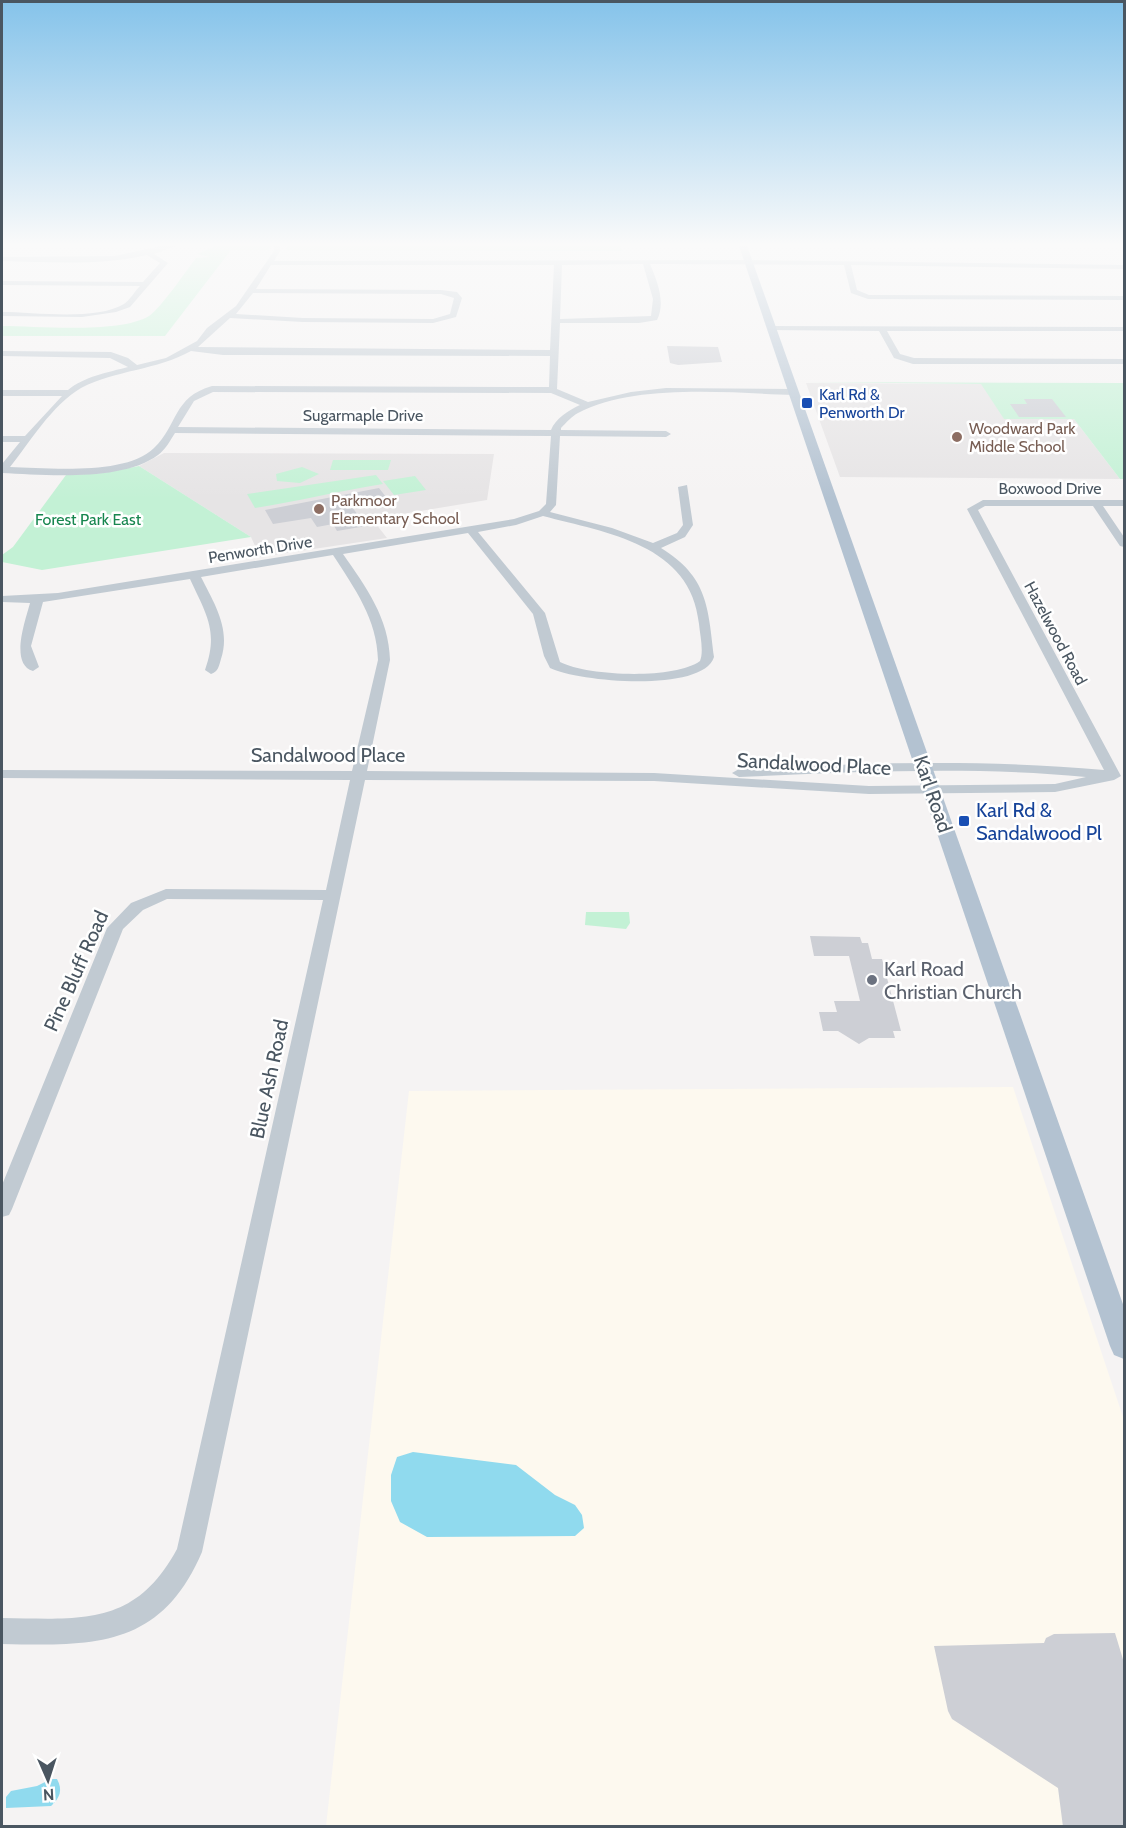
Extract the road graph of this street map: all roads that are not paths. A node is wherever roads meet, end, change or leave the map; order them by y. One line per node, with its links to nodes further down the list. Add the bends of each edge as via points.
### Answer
1 (215, 328): 7 (street)
2 (556, 328): 9 (street)
3 (771, 328): 13 (main road, Karl Road)
4 (881, 328): 10 (street, via 897,356 912,361)
5 (956, 328): 6 (street)
6 (1125, 329)
7 (191, 349): 9 (street); 11 (street, via 169,360)
8 (2, 353): 11 (street, via 111,355)
9 (554, 353): 12 (street)
10 (1125, 363)
11 (135, 368): 15 (street, via 85,382)
12 (553, 390): 16 (street); 17 (street, via 222,389 195,394)
13 (794, 392): 16 (street, via 648,393); 41 (main road, Karl Road)
14 (2, 393): 15 (street)
15 (67, 393): 21 (street)
16 (585, 404): 18 (street, via 561,419)
17 (171, 430): 18 (street, Sugarmaple Drive, via 477,430); 22 (street, via 155,453 128,464 86,470)
18 (556, 434): 19 (street, Sugarmaple Drive); 27 (street, via 554,497)
19 (666, 434)
20 (2, 439): 21 (street)
21 (27, 439): 22 (street)
22 (2, 470)
23 (683, 487): 30 (street, via 688,525 674,539)
24 (1096, 503): 25 (street, Boxwood Drive); 26 (street, Boxwood Drive, via 993,502); 29 (street)
25 (1125, 503)
26 (976, 506): 39 (street, Hazelwood Road, via 973,513)
27 (543, 513): 28 (street, Penworth Drive); 30 (street)
28 (470, 530): 30 (street, via 539,614 545,624 549,656 556,667 590,675 671,675 706,663 699,596 681,568); 31 (street, Penworth Drive)
29 (1125, 544)
30 (653, 547)
31 (336, 552): 32 (street, Penworth Drive); 38 (street, Blue Ash Road, via 378,618 385,646)
32 (194, 575): 34 (street, Penworth Drive); 36 (street, via 221,634)
33 (2, 599): 34 (street, Penworth Drive)
34 (38, 600): 35 (street, via 25,646)
35 (33, 667)
36 (211, 670)
37 (2, 774): 38 (street, Sandalwood Place)
38 (358, 776): 40 (street, Sandalwood Place); 42 (street, Blue Ash Road)
39 (1119, 776): 41 (street, Sandalwood Place, via 1067,770); 41 (street, Sandalwood Place, via 1032,790)
40 (654, 777): 41 (street, Sandalwood Place, via 835,789); 41 (street, Sandalwood Place, via 813,768)
41 (928, 780): 44 (main road, Karl Road)
42 (332, 895): 43 (street, Pine Bluff Road, via 166,894 127,911 115,928); 45 (street, Blue Ash Road, via 189,1552 180,1573 145,1613 100,1629)
43 (2, 1209)
44 (1125, 1346)
45 (2, 1631)

